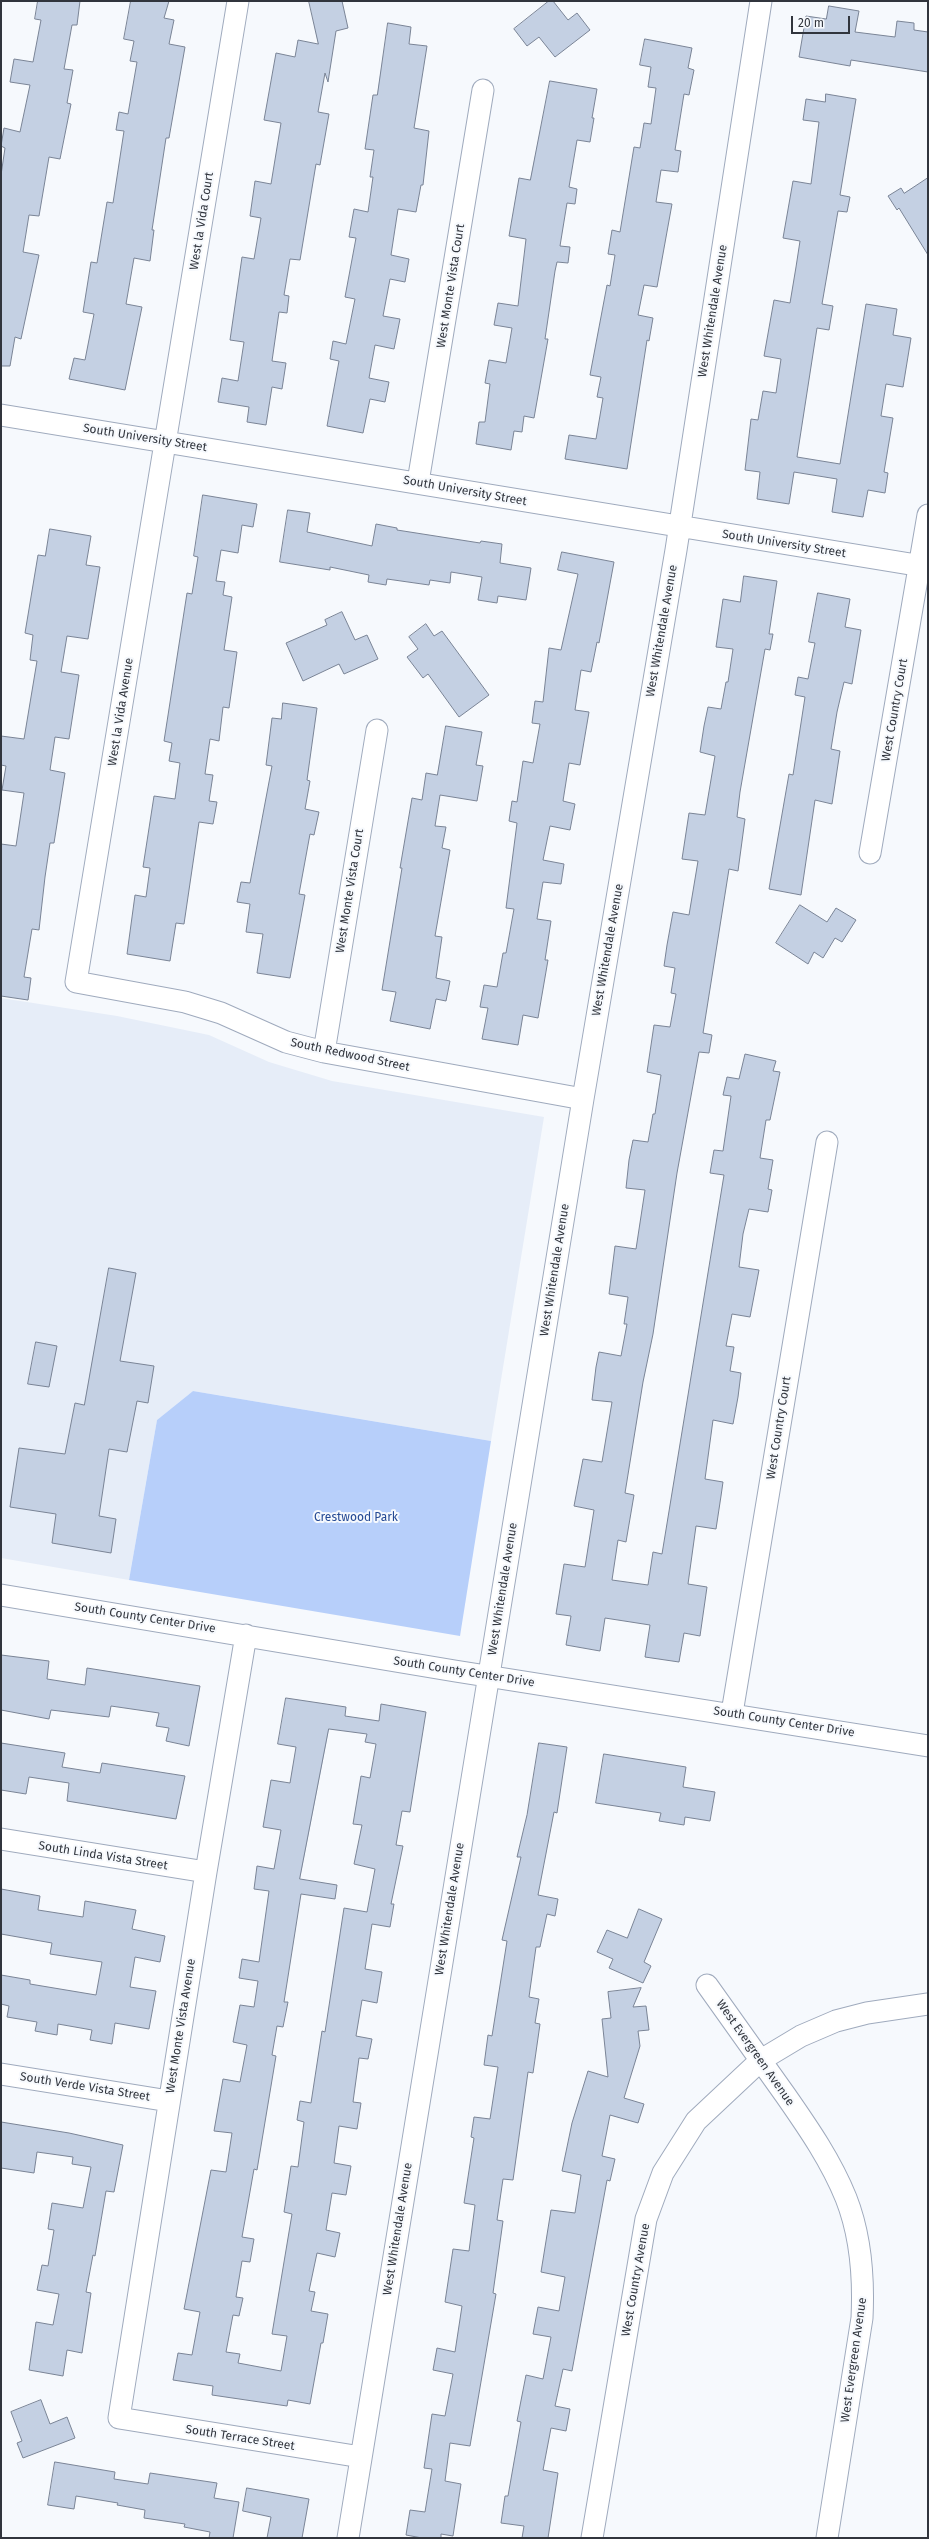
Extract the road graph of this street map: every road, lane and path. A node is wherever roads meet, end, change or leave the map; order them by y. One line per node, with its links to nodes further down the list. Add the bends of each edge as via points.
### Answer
1 (238, 1): 5 (street, West la Vida Court)
2 (761, 1): 8 (street, West Whitendale Avenue)
3 (483, 90): 6 (street, West Monte Vista Court)
4 (1, 415): 5 (street, South University Street)
5 (165, 441): 6 (street, South University Street); 12 (street, West la Vida Avenue)
6 (418, 482): 8 (street, South University Street)
7 (928, 515): 9 (street)
8 (680, 527): 9 (street, South University Street); 14 (street, West Whitendale Avenue)
9 (924, 567): 11 (street, West Country Court)
10 (377, 730): 13 (street, West Monte Vista Court)
11 (870, 854)
12 (76, 982): 13 (street, South Redwood Street, via 185,1002 221,1012 286,1042)
13 (324, 1052): 14 (street, South Redwood Street)
14 (583, 1099): 18 (street, West Whitendale Avenue)
15 (827, 1142): 19 (street, West Country Court)
16 (1, 1595): 17 (street, South County Center Drive)
17 (246, 1634): 18 (street, South County Center Drive); 22 (street, West Monte Vista Avenue)
18 (488, 1676): 19 (street, South County Center Drive); 29 (street, West Whitendale Avenue)
19 (732, 1714): 20 (street, South County Center Drive)
20 (928, 1746)
21 (1, 1839): 22 (street, South Linda Vista Street)
22 (206, 1872): 27 (street, West Monte Vista Avenue)
23 (707, 1984): 25 (street, West Evergreen Avenue)
24 (928, 2004): 25 (street, via 866,2013 836,2021 801,2036)
25 (761, 2060): 31 (street, West Country Avenue, via 696,2121 664,2173 646,2219); 32 (street, West Evergreen Avenue, via 834,2170 847,2200 859,2247 864,2282 862,2318)
26 (1, 2074): 27 (street, South Verde Vista Street)
27 (169, 2101): 28 (street, West Monte Vista Avenue)
28 (120, 2418): 29 (street, South Terrace Street)
29 (361, 2457): 30 (street, West Whitendale Avenue)
30 (348, 2538)
31 (592, 2538)
32 (827, 2538)

